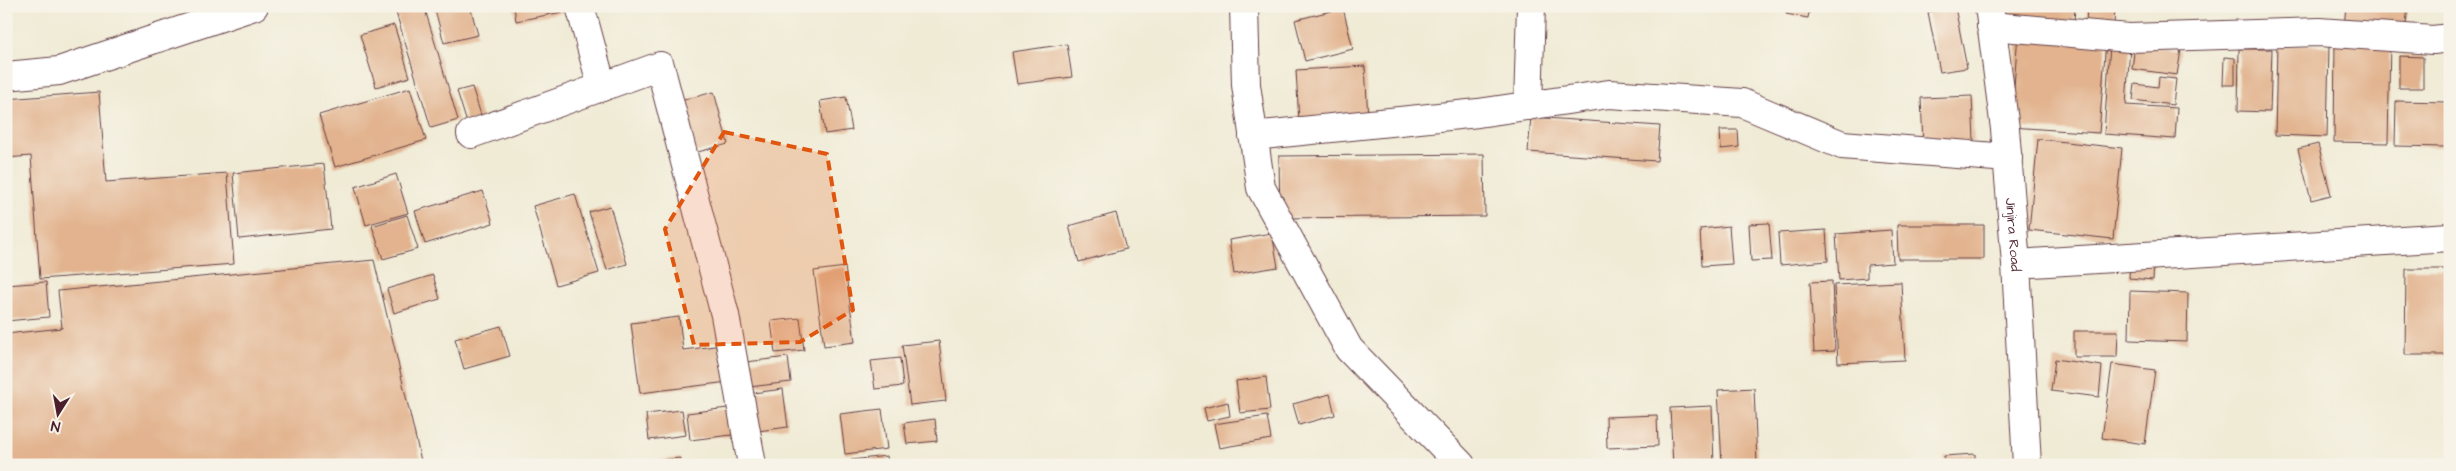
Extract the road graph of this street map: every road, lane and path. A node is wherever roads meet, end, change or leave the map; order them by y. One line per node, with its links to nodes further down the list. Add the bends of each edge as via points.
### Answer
1 (254, 6): 7 (street, via 59,71)
2 (580, 6): 8 (street)
3 (1244, 6): 11 (street, via 1246,85)
4 (1531, 6): 9 (street)
5 (1990, 16): 6 (street, via 2129,38 2319,32 2433,40); 12 (street, Jinjira Road)
6 (2450, 38)
7 (6, 76)
8 (602, 87): 10 (street); 15 (street, via 660,66 725,314)
9 (1528, 106): 11 (street); 12 (street, via 1609,94 1742,103 1842,145)
10 (471, 134)
11 (1253, 136): 16 (street, via 1261,188 1349,349)
12 (2008, 158): 14 (street, Jinjira Road)
13 (2450, 237): 14 (street)
14 (2016, 264): 17 (street, Jinjira Road)
15 (752, 465)
16 (1462, 465)
17 (2027, 465)

